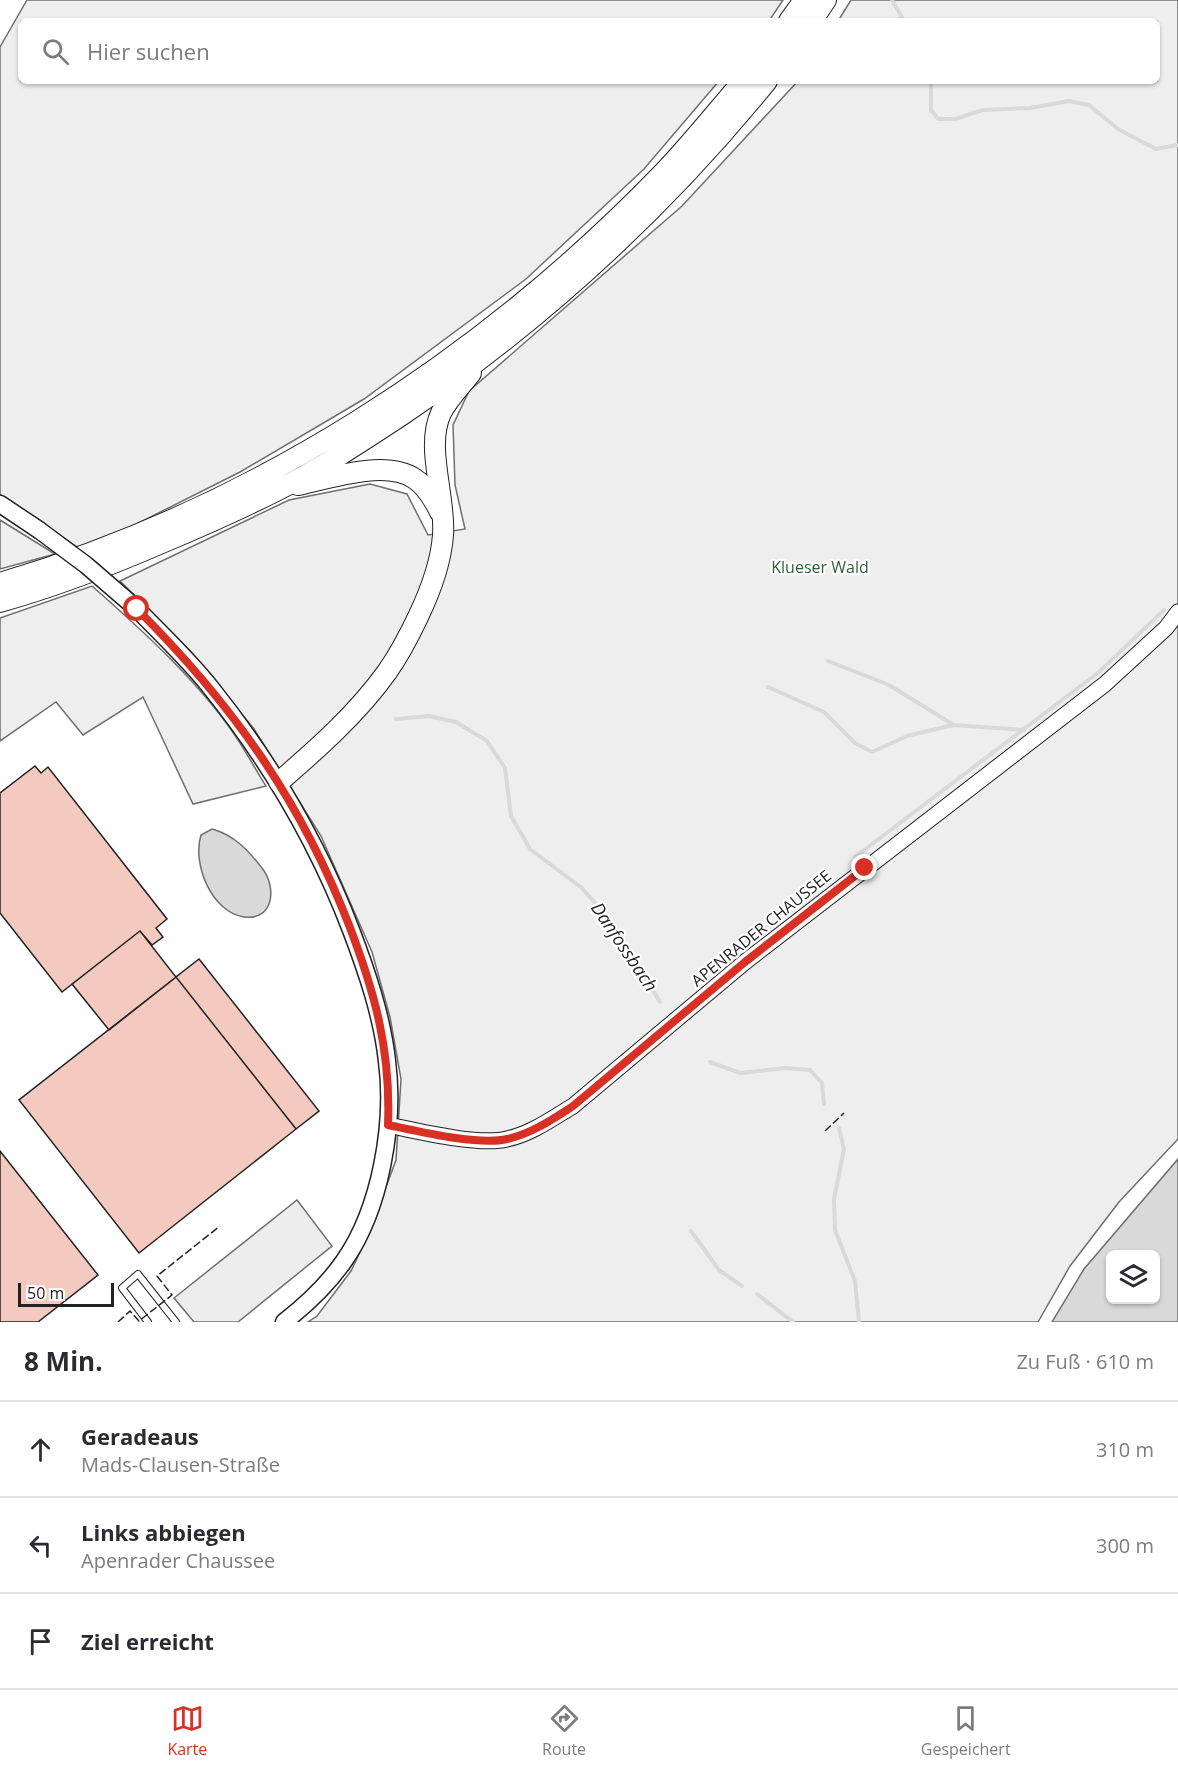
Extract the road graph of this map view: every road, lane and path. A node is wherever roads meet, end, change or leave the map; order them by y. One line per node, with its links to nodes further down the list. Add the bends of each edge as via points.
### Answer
1 (804, 0): 3 (highway)
2 (826, 0): 4 (highway)
3 (791, 18)
4 (814, 18)
5 (739, 84): 11 (highway, via 662,174 571,261 479,337 419,380 312,449 186,513 115,543)
6 (765, 84): 7 (highway, via 731,126 626,235 583,276)
7 (481, 359): 8 (highway, via 374,433); 10 (highway, via 441,413 436,429)
8 (278, 490): 10 (highway, via 380,470 399,472 415,479 430,494); 12 (highway, via 121,560)
9 (0, 504): 14 (main road, bridge, via 86,565 137,609 211,687)
10 (442, 516): 14 (highway, via 440,557 427,598 387,673 321,745)
11 (0, 583)
12 (0, 602)
13 (1178, 612): 15 (street, APENRADER CHAUSSEE, via 1105,684 745,962 573,1106 542,1125 507,1139 474,1140)
14 (279, 782): 15 (main road, via 321,859 362,958 378,1011 387,1061)
15 (388, 1125): 18 (main road, via 363,1228 319,1291)
16 (148, 1322): 17 (lane, via 122,1288 138,1274)
17 (176, 1322)
18 (284, 1322)

